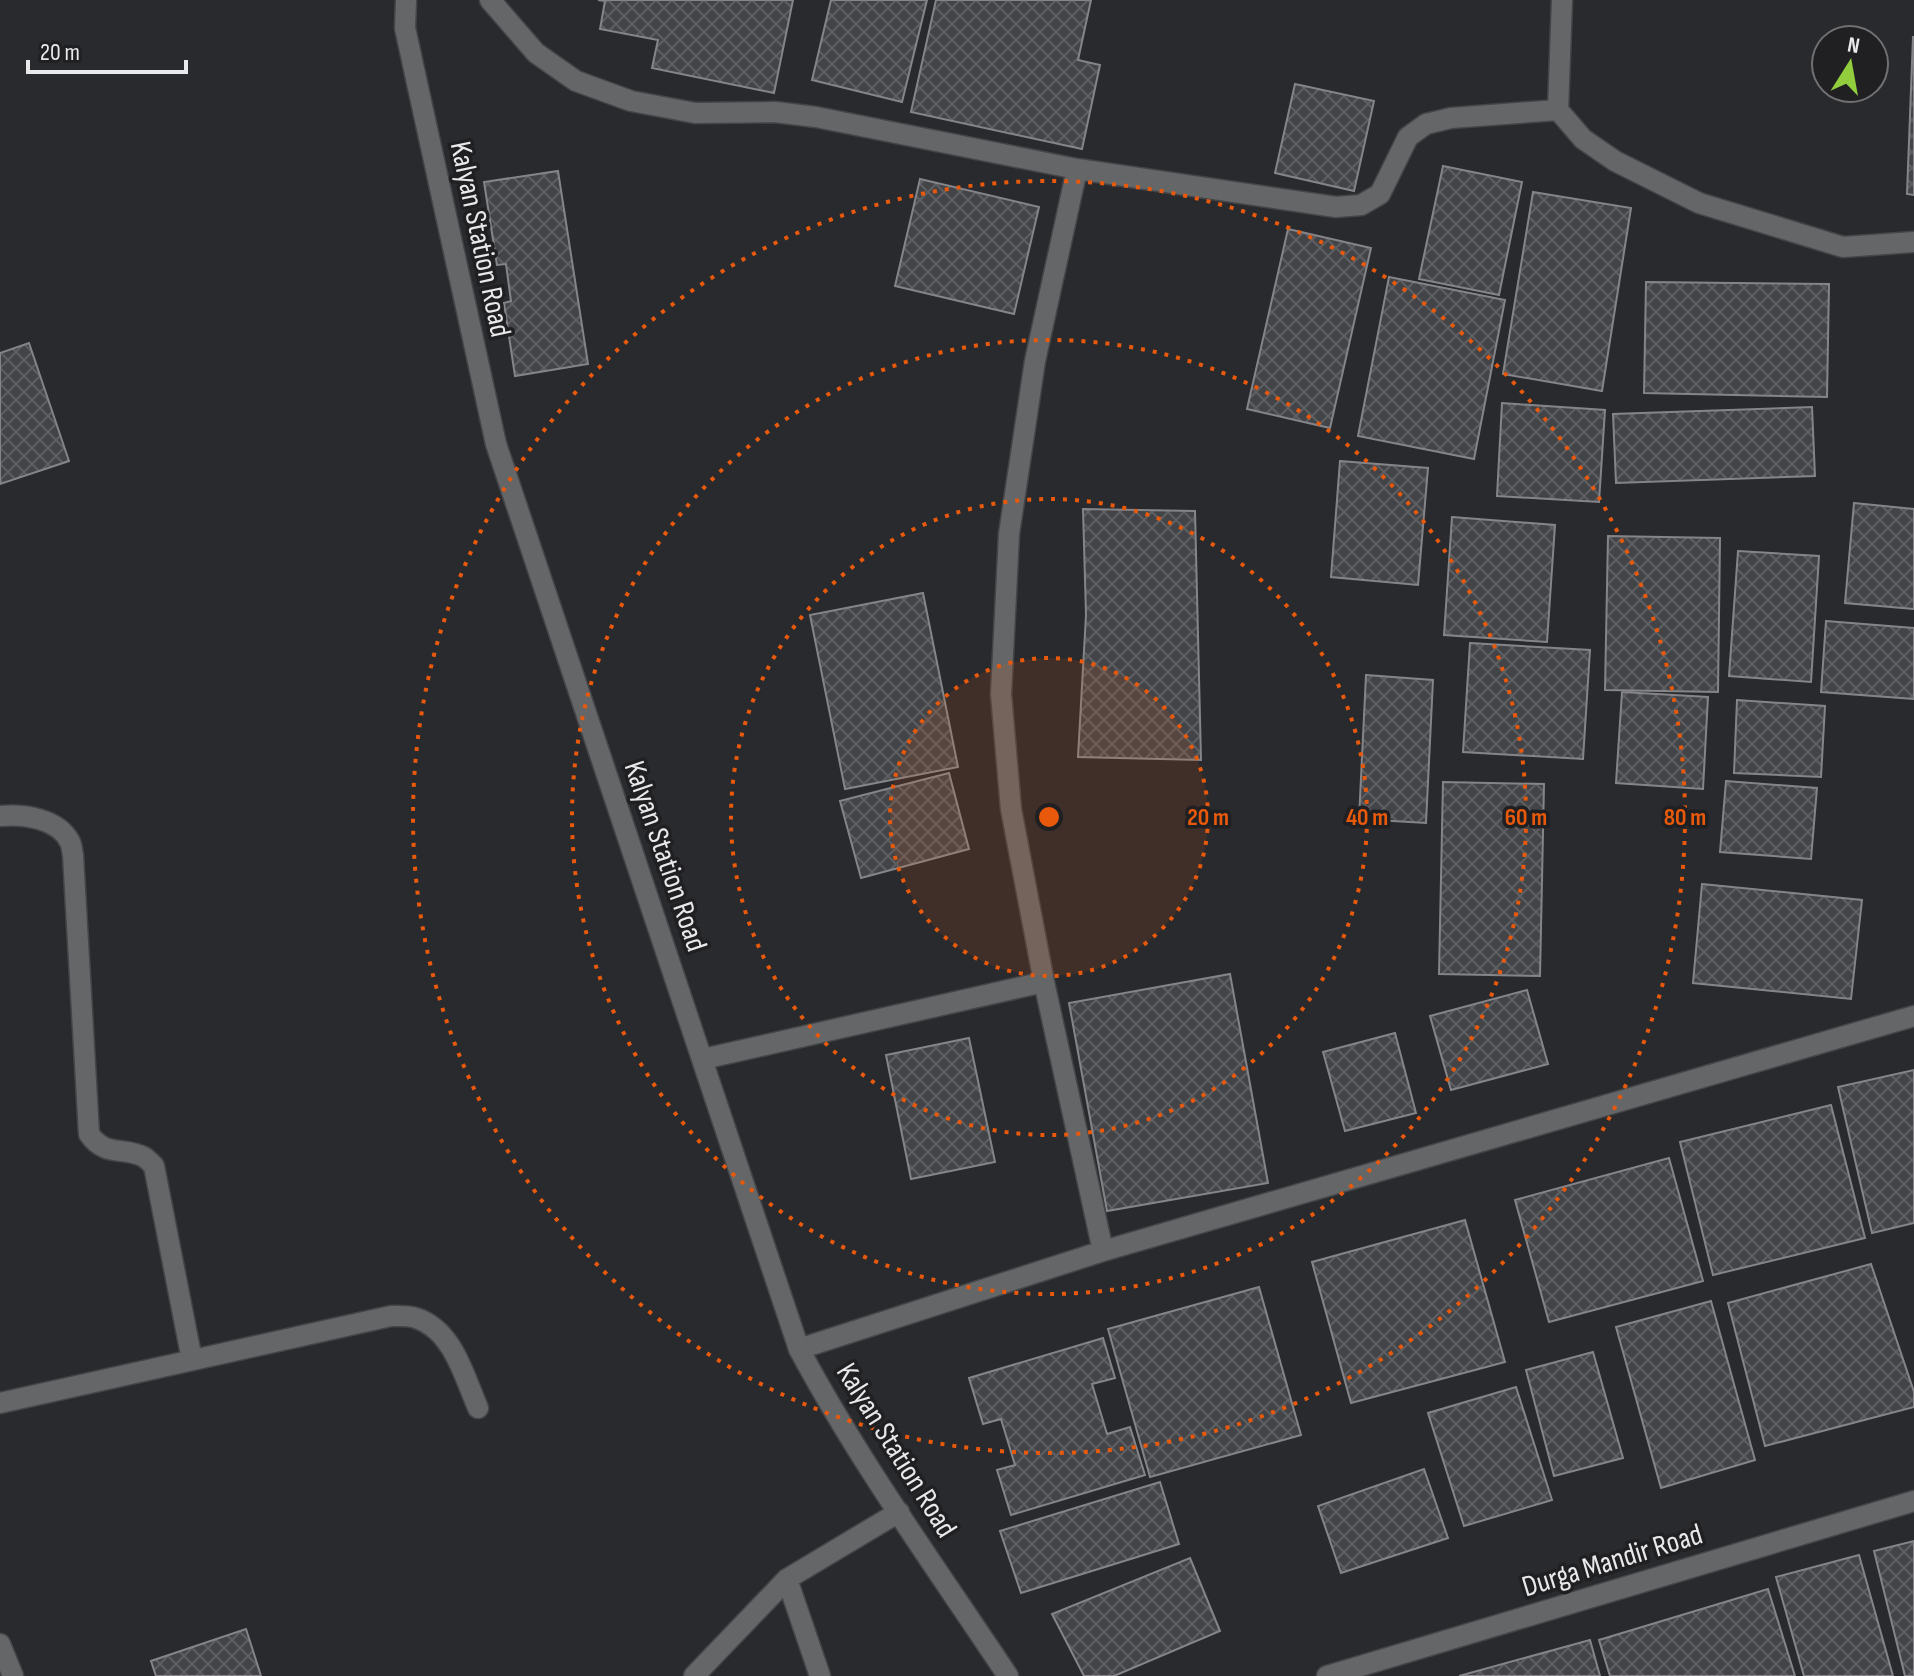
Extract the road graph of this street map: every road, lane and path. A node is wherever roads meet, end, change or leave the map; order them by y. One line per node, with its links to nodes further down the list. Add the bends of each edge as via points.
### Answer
1 (406, 0): 10 (street, Kalyan Station Road, via 405,28 496,444)
2 (490, 0): 5 (street, via 536,53 576,81 631,101 695,113 816,117)
3 (1562, 0): 4 (street)
4 (1558, 110): 5 (street, via 1426,124 1408,137 1380,194 1361,205 1336,207); 6 (street, via 1583,139 1615,161 1699,203 1843,247)
5 (1077, 169): 8 (street, via 1035,361 1012,519 1001,694 1011,809)
6 (1914, 242)
7 (0, 816): 13 (street, via 18,814 44,821 70,842 89,1134 106,1149 145,1157 154,1166)
8 (1044, 982): 10 (street); 11 (street)
9 (1914, 1016): 11 (street)
10 (703, 1059): 12 (street, Kalyan Station Road)
11 (1103, 1251): 12 (street)
12 (799, 1349): 17 (street, Kalyan Station Road)
13 (192, 1360): 14 (street); 15 (street, via 391,1316 414,1317 434,1326 452,1348)
14 (0, 1403)
15 (478, 1408)
16 (1914, 1501): 24 (street, Durga Mandir Road)
17 (899, 1512): 18 (street); 23 (street, Kalyan Station Road)
18 (787, 1579): 21 (street); 22 (street)
19 (0, 1644): 20 (street)
20 (13, 1676)
21 (694, 1676)
22 (820, 1676)
23 (1008, 1676)
24 (1327, 1676)

